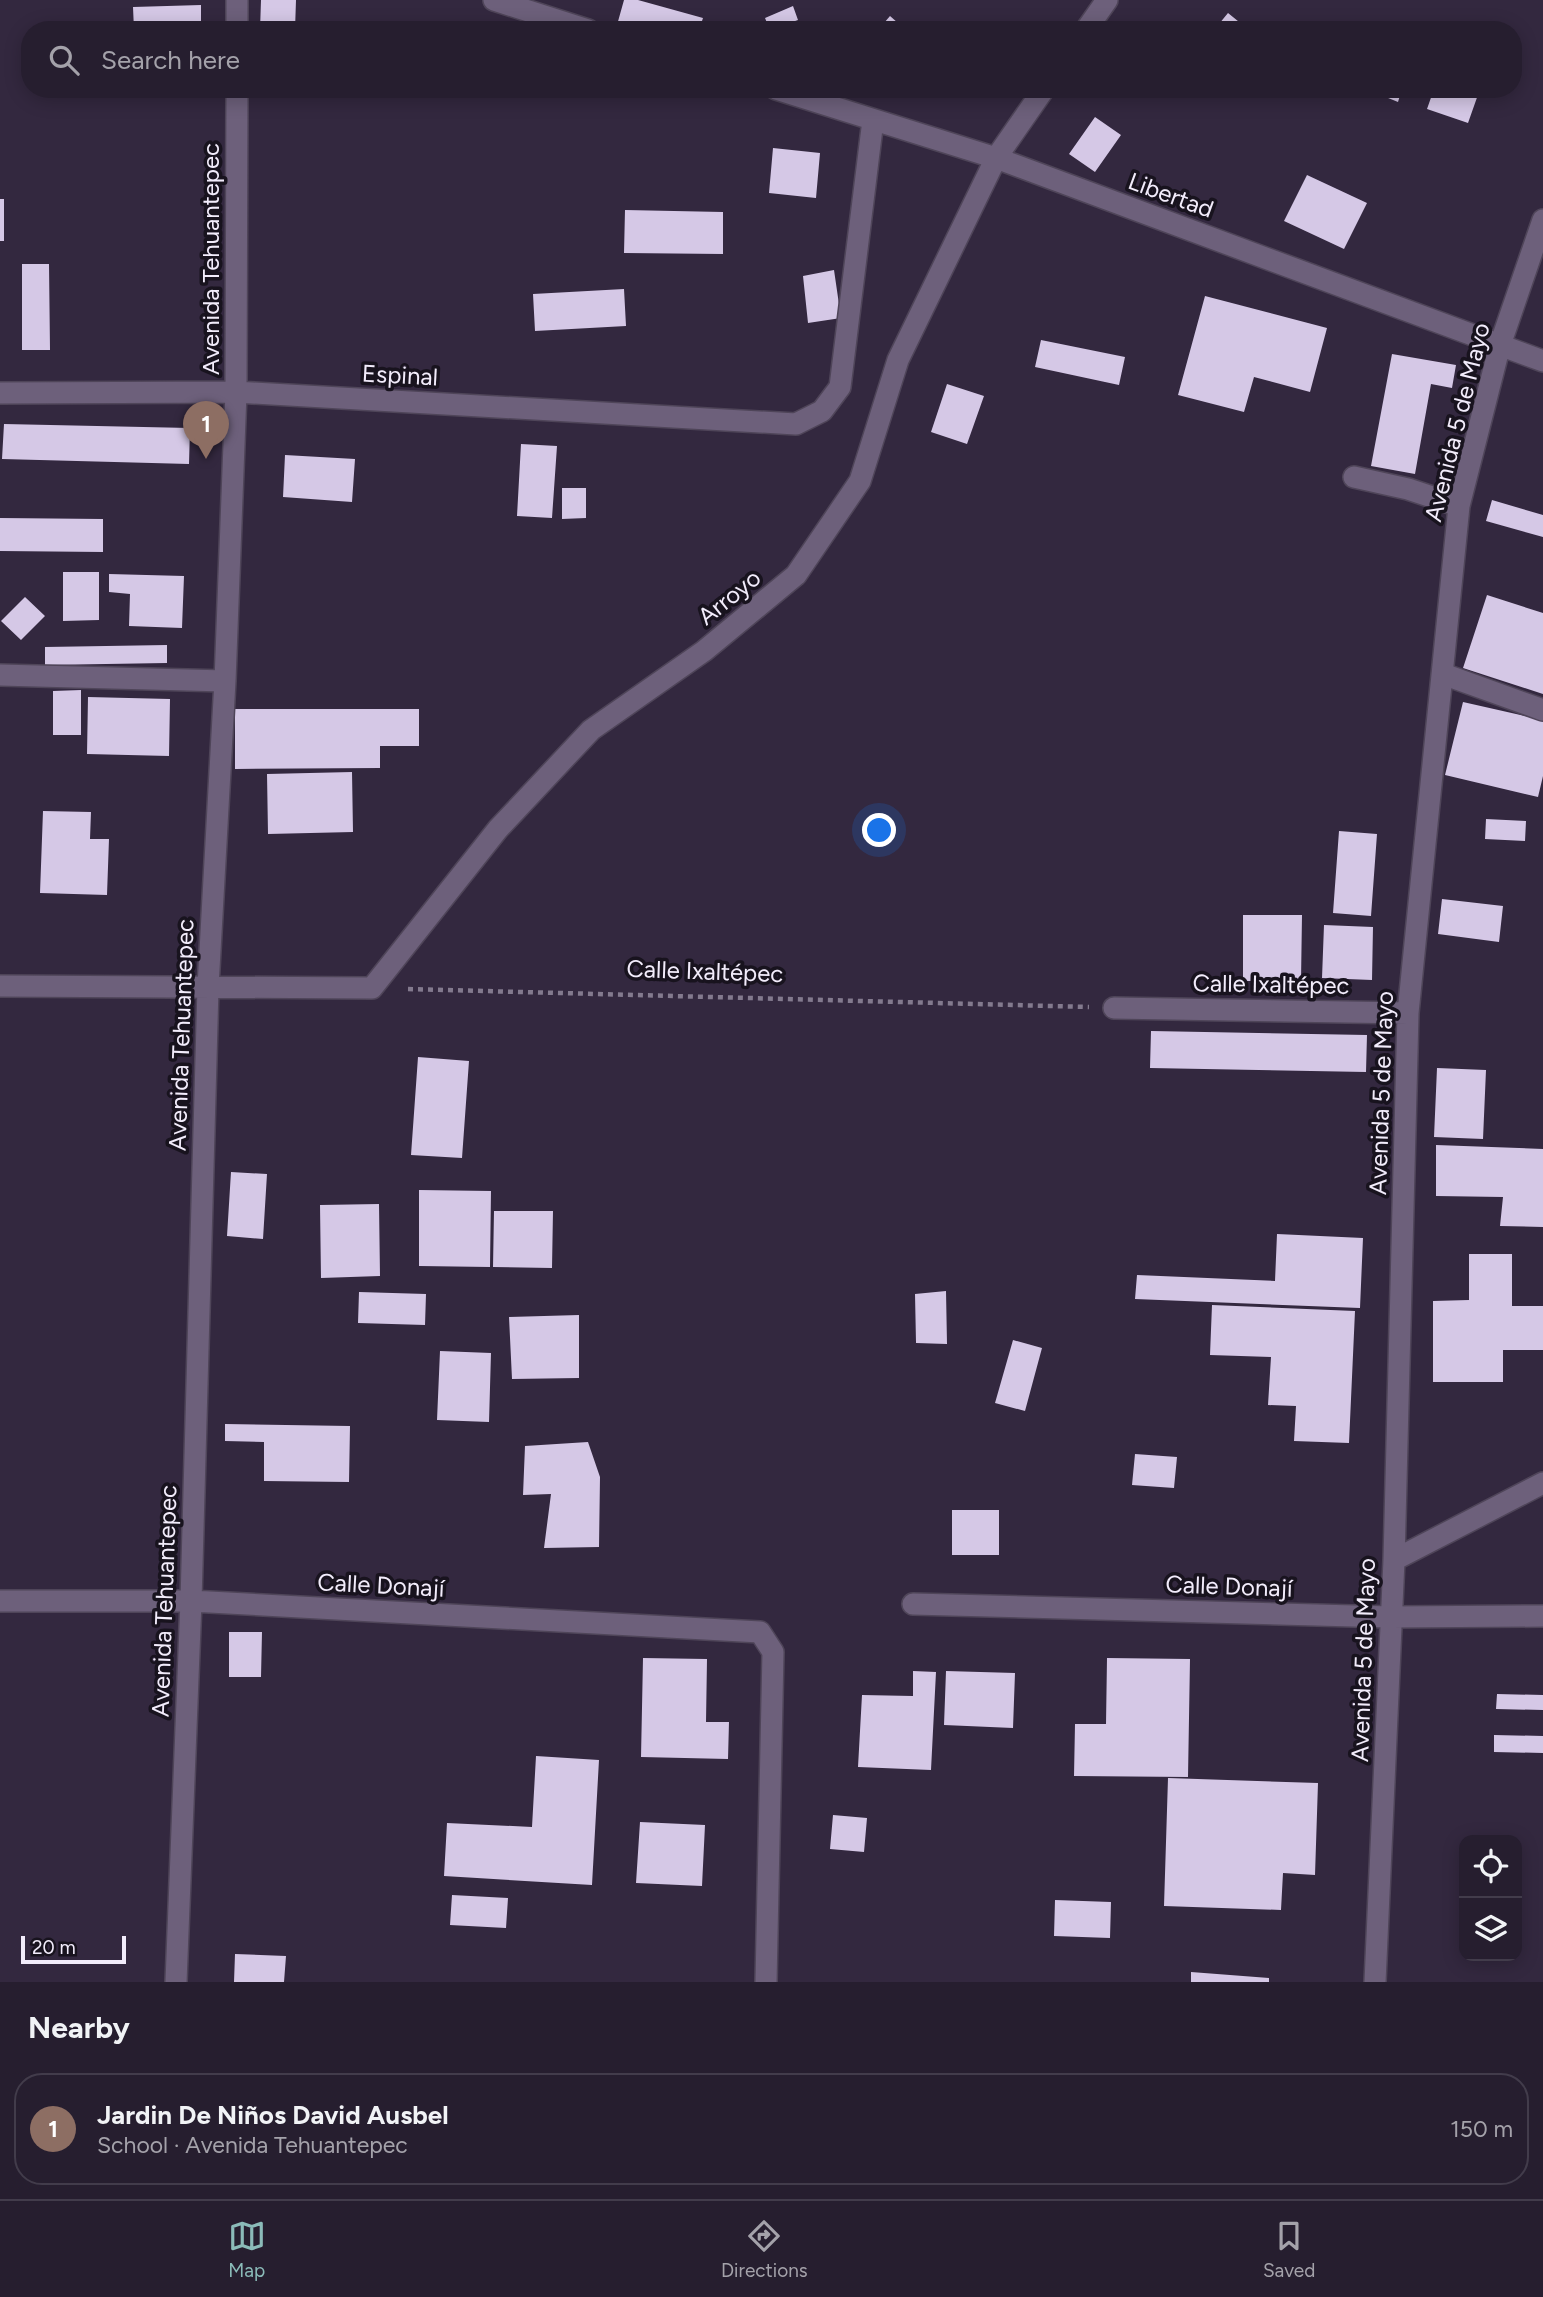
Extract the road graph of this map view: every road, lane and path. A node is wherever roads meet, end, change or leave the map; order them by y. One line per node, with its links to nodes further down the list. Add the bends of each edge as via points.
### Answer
1 (237, 0): 4 (street)
2 (495, 0): 5 (street)
3 (1107, 0): 6 (street)
4 (237, 21)
5 (561, 21)
6 (1092, 21)
7 (237, 98): 15 (street, Avenida Tehuantepec)
8 (804, 98): 10 (street, Libertad)
9 (1039, 98): 11 (street, Arroyo)
10 (873, 120): 11 (street, Libertad); 15 (street, Espinal, via 841,387 822,411 796,424)
11 (996, 158): 13 (street, Libertad); 25 (street, Arroyo, via 898,360 860,481 796,575 704,651 591,730 498,829)
12 (1543, 220): 13 (street, Avenida 5 de Mayo)
13 (1500, 345): 14 (street, Libertad); 18 (street, Avenida 5 de Mayo)
14 (1543, 361)
15 (236, 392): 16 (street, Espinal); 21 (street, Avenida Tehuantepec)
16 (0, 393)
17 (1353, 477): 18 (street)
18 (1460, 506): 20 (street, Avenida 5 de Mayo)
19 (0, 674): 21 (street)
20 (1443, 674): 22 (street); 27 (street, Avenida 5 de Mayo)
21 (225, 681): 24 (street, Avenida Tehuantepec)
22 (1543, 710)
23 (0, 986): 24 (street)
24 (208, 987): 25 (street); 31 (street, Avenida Tehuantepec)
25 (372, 988): 26 (path, Calle Ixaltépec)
26 (1114, 1008): 27 (street, Calle Ixaltépec)
27 (1408, 1013): 29 (street, Avenida 5 de Mayo)
28 (1543, 1483): 29 (street)
29 (1394, 1560): 33 (street, Avenida 5 de Mayo)
30 (0, 1601): 31 (street, Calle Donají)
31 (191, 1601): 35 (street, Avenida Tehuantepec); 36 (street, Calle Donají, via 760,1632 773,1652)
32 (914, 1604): 33 (street, Calle Donají)
33 (1391, 1616): 34 (street, Calle Donají); 37 (street, Avenida 5 de Mayo)
34 (1543, 1616)
35 (176, 1982)
36 (766, 1982)
37 (1376, 1982)

